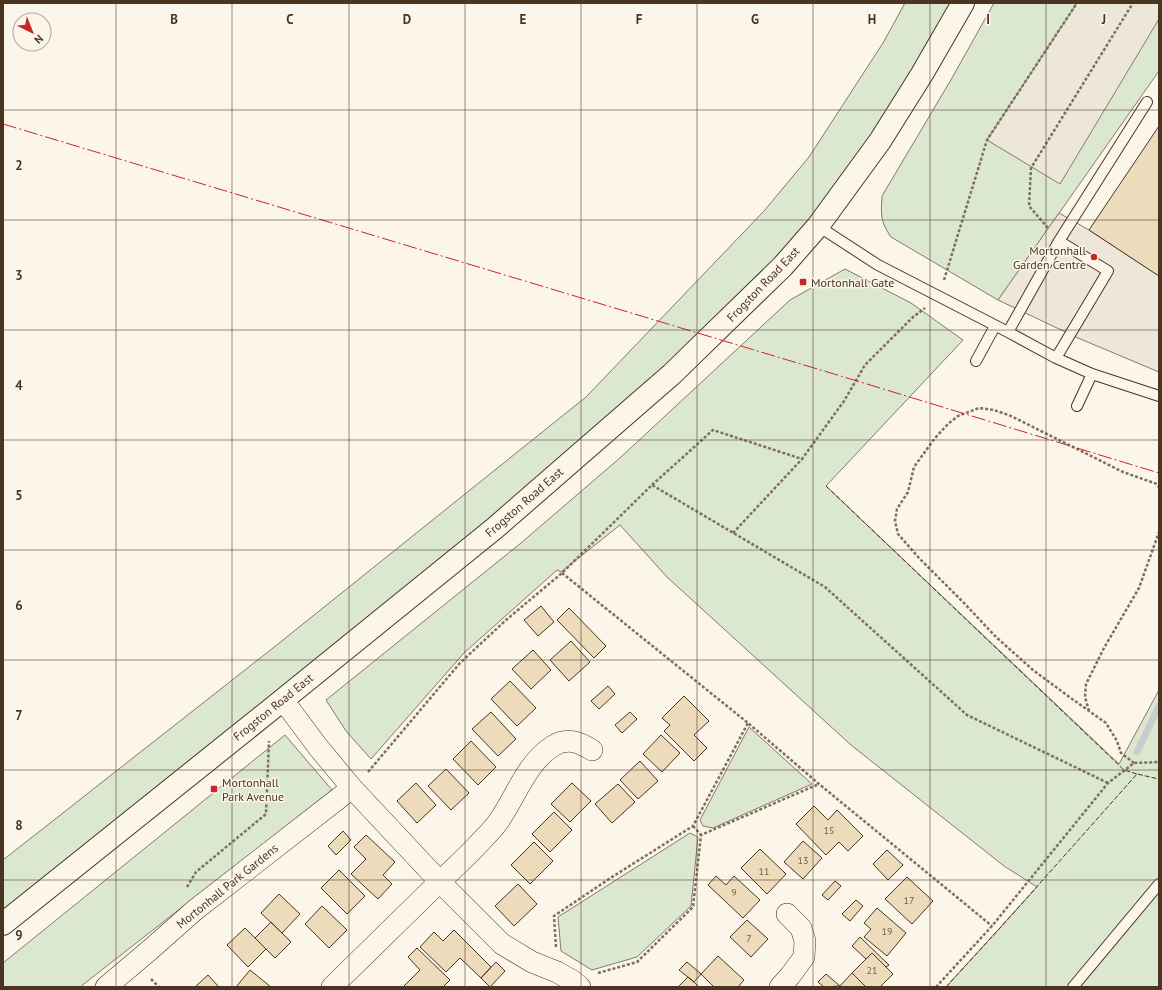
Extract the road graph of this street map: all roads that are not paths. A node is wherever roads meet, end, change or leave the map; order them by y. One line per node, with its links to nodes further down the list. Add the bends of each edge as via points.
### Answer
1 (963, 3): 3 (main road, Frogston Road East, via 880,141)
2 (1147, 102): 4 (lane)
3 (818, 226): 5 (lane, via 878,265); 12 (main road, Frogston Road East, via 783,266 672,374 495,528)
4 (1059, 241): 6 (lane); 7 (lane, via 1108,271)
5 (995, 326): 6 (lane); 8 (lane)
6 (1008, 332): 7 (lane)
7 (1056, 358): 9 (lane)
8 (976, 361)
9 (1092, 374): 10 (lane); 11 (lane)
10 (1159, 396)
11 (1077, 406)
12 (276, 706): 14 (street, via 318,747); 18 (main road, Frogston Road East)
13 (592, 750): 15 (street, via 581,743 569,741 554,745 544,752 531,767 498,822 469,855)
14 (352, 788): 15 (street); 20 (street, Mortonhall Park Gardens, via 195,910)
15 (440, 882): 19 (street, via 502,944); 21 (street)
16 (1159, 884): 23 (lane)
17 (787, 914): 22 (street, via 801,928 805,941 804,957)
18 (3, 924)
19 (570, 980)
20 (106, 987)
21 (332, 987)
22 (780, 987)
23 (1073, 987)

